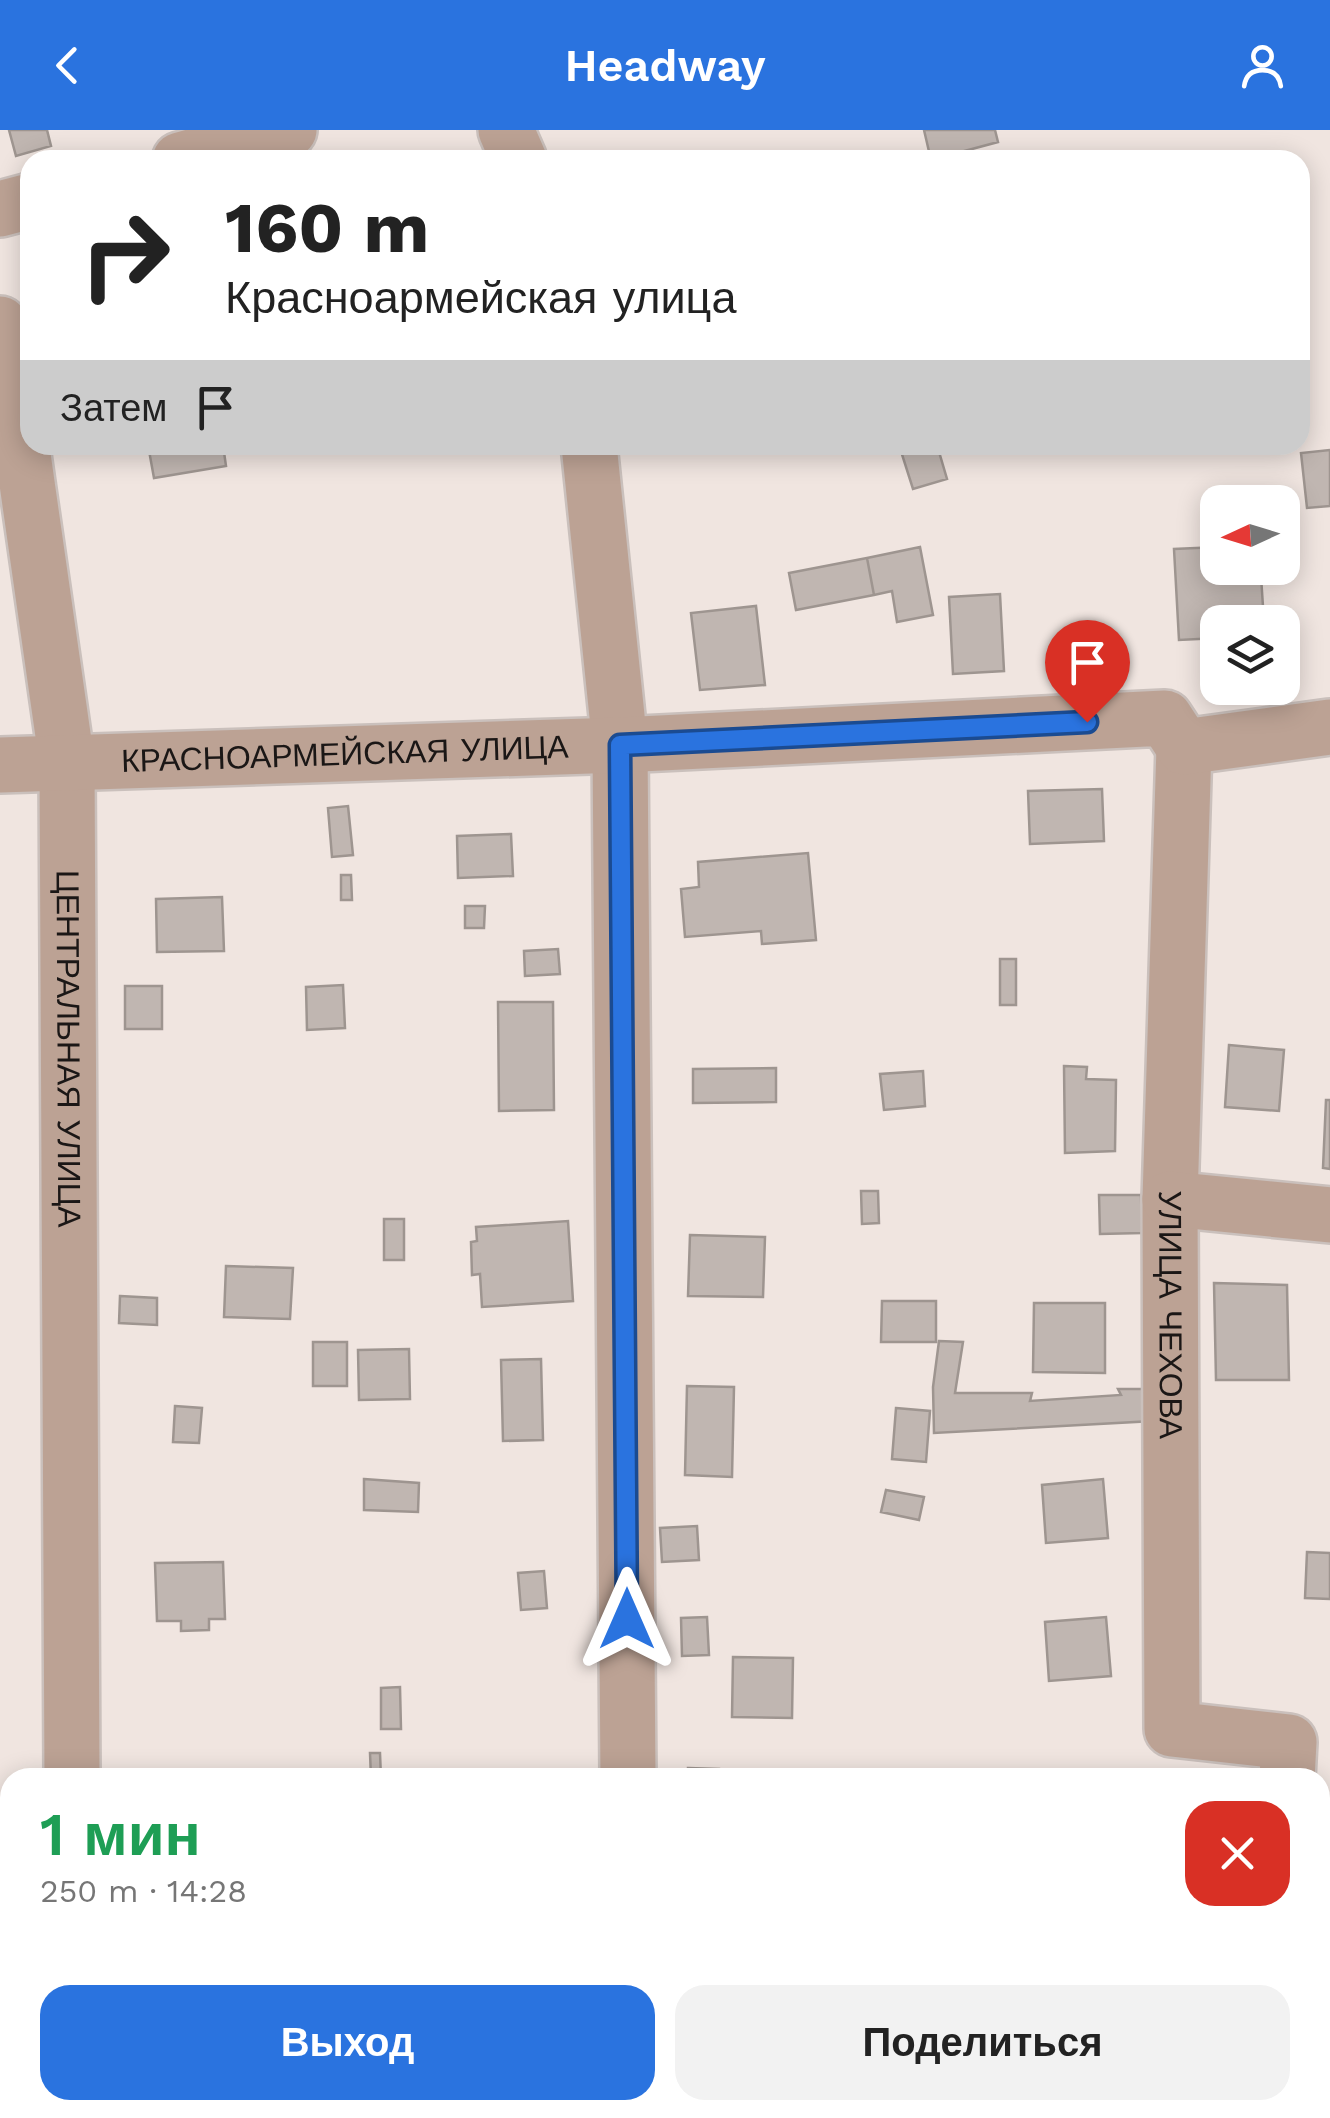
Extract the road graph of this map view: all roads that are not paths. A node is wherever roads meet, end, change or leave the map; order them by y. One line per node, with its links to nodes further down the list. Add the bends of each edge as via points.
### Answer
1 (290, 130): 2 (street)
2 (217, 150)
3 (0, 324): 4 (street, ЦЕНТРАЛЬНАЯ УЛИЦА)
4 (20, 435)
5 (23, 455): 10 (street, ЦЕНТРАЛЬНАЯ УЛИЦА)
6 (590, 455): 8 (street)
7 (1330, 727): 9 (street)
8 (620, 745): 9 (street, КРАСНОАРМЕЙСКАЯ УЛИЦА, via 1164,718); 10 (street, КРАСНОАРМЕЙСКАЯ УЛИЦА); 16 (street)
9 (1184, 748): 12 (street, УЛИЦА ЧЕХОВА)
10 (66, 763): 11 (street, КРАСНОАРМЕЙСКАЯ УЛИЦА); 15 (street, ЦЕНТРАЛЬНАЯ УЛИЦА)
11 (0, 765)
12 (1170, 1199): 13 (street); 14 (street, УЛИЦА ЧЕХОВА, via 1172,1728)
13 (1330, 1215)
14 (1302, 1754)
15 (72, 1768)
16 (628, 1768)

